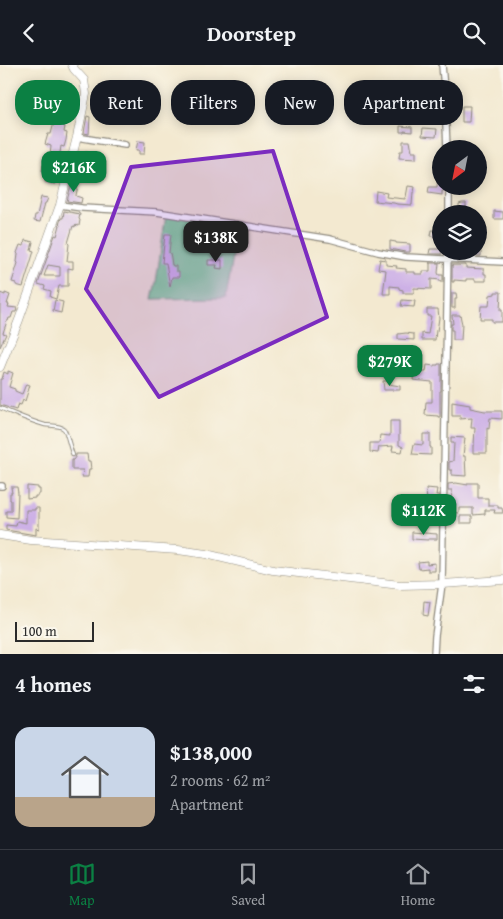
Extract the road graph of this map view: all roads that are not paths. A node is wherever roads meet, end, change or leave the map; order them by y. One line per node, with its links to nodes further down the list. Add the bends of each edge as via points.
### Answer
1 (72, 65): 3 (street, via 84,80 86,94)
2 (442, 65): 4 (street)
3 (77, 137): 5 (street); 6 (street)
4 (447, 140)
5 (125, 145)
6 (60, 205): 7 (street, via 157,212 330,239 406,257); 11 (street)
7 (432, 258)
8 (448, 260): 16 (street)
9 (466, 260): 10 (street)
10 (503, 262)
11 (0, 367)
12 (0, 408): 13 (lane, via 44,425 61,427 67,433)
13 (73, 455)
14 (0, 535): 16 (street, via 41,541 178,549 273,570 400,585)
15 (503, 580): 16 (street)
16 (442, 584): 17 (street)
17 (434, 654)

